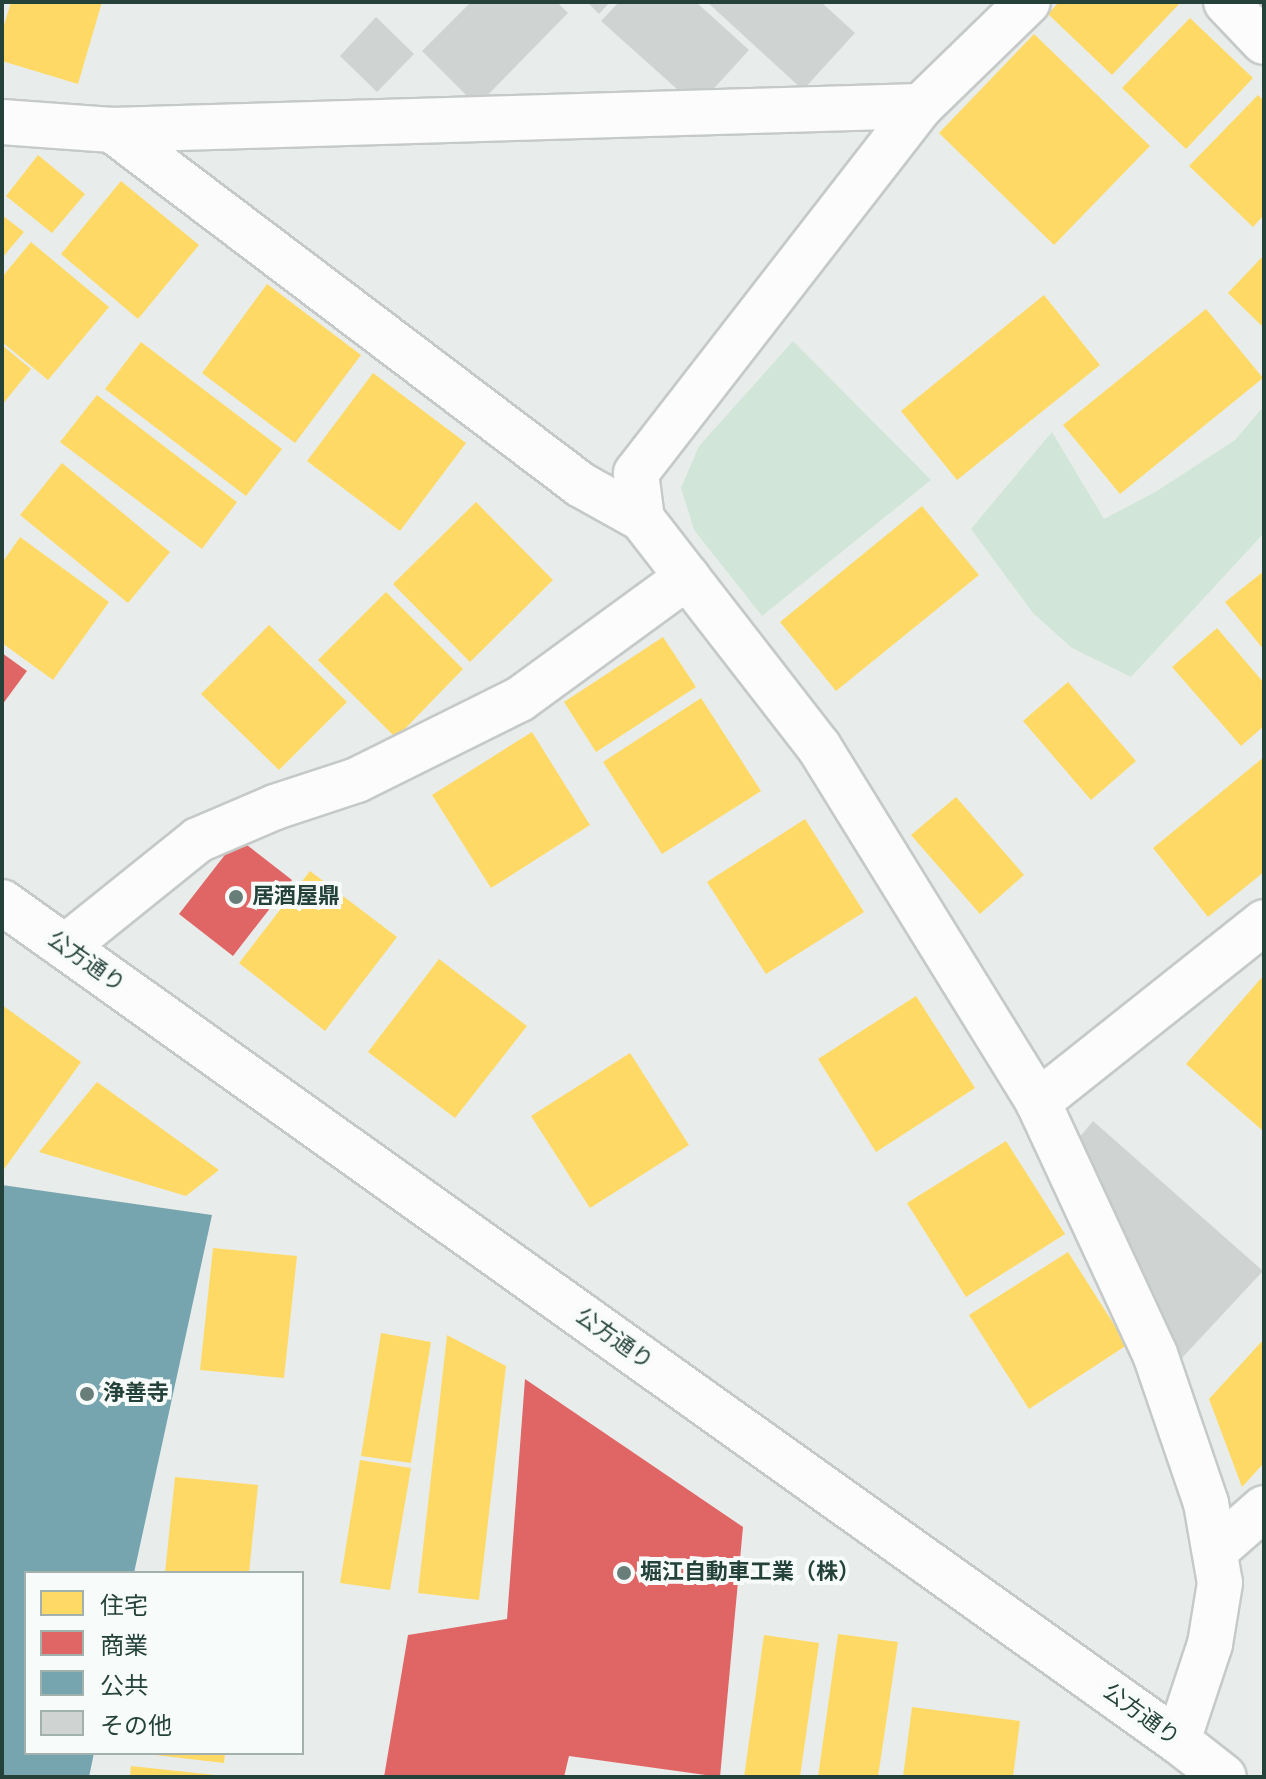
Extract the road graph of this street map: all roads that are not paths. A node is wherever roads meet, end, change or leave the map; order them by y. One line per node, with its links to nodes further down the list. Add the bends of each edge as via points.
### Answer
1 (1028, 2): 4 (street)
2 (1226, 2): 3 (street)
3 (1264, 42)
4 (921, 106): 6 (street); 7 (street, via 636,473)
5 (2, 122): 6 (street)
6 (112, 130): 7 (street, via 581,485)
7 (642, 519): 8 (street)
8 (687, 577): 11 (street, via 520,699 357,780 198,840); 12 (street, via 819,747)
9 (2, 902): 11 (street, 公方通り)
10 (1264, 922): 12 (street)
11 (65, 947): 15 (street, 公方通り)
12 (1038, 1102): 14 (street, via 1155,1354 1206,1503)
13 (1264, 1508): 14 (street)
14 (1215, 1551): 15 (street, via 1220,1583 1210,1644)
15 (1178, 1741): 16 (street, 公方通り)
16 (1224, 1777)

